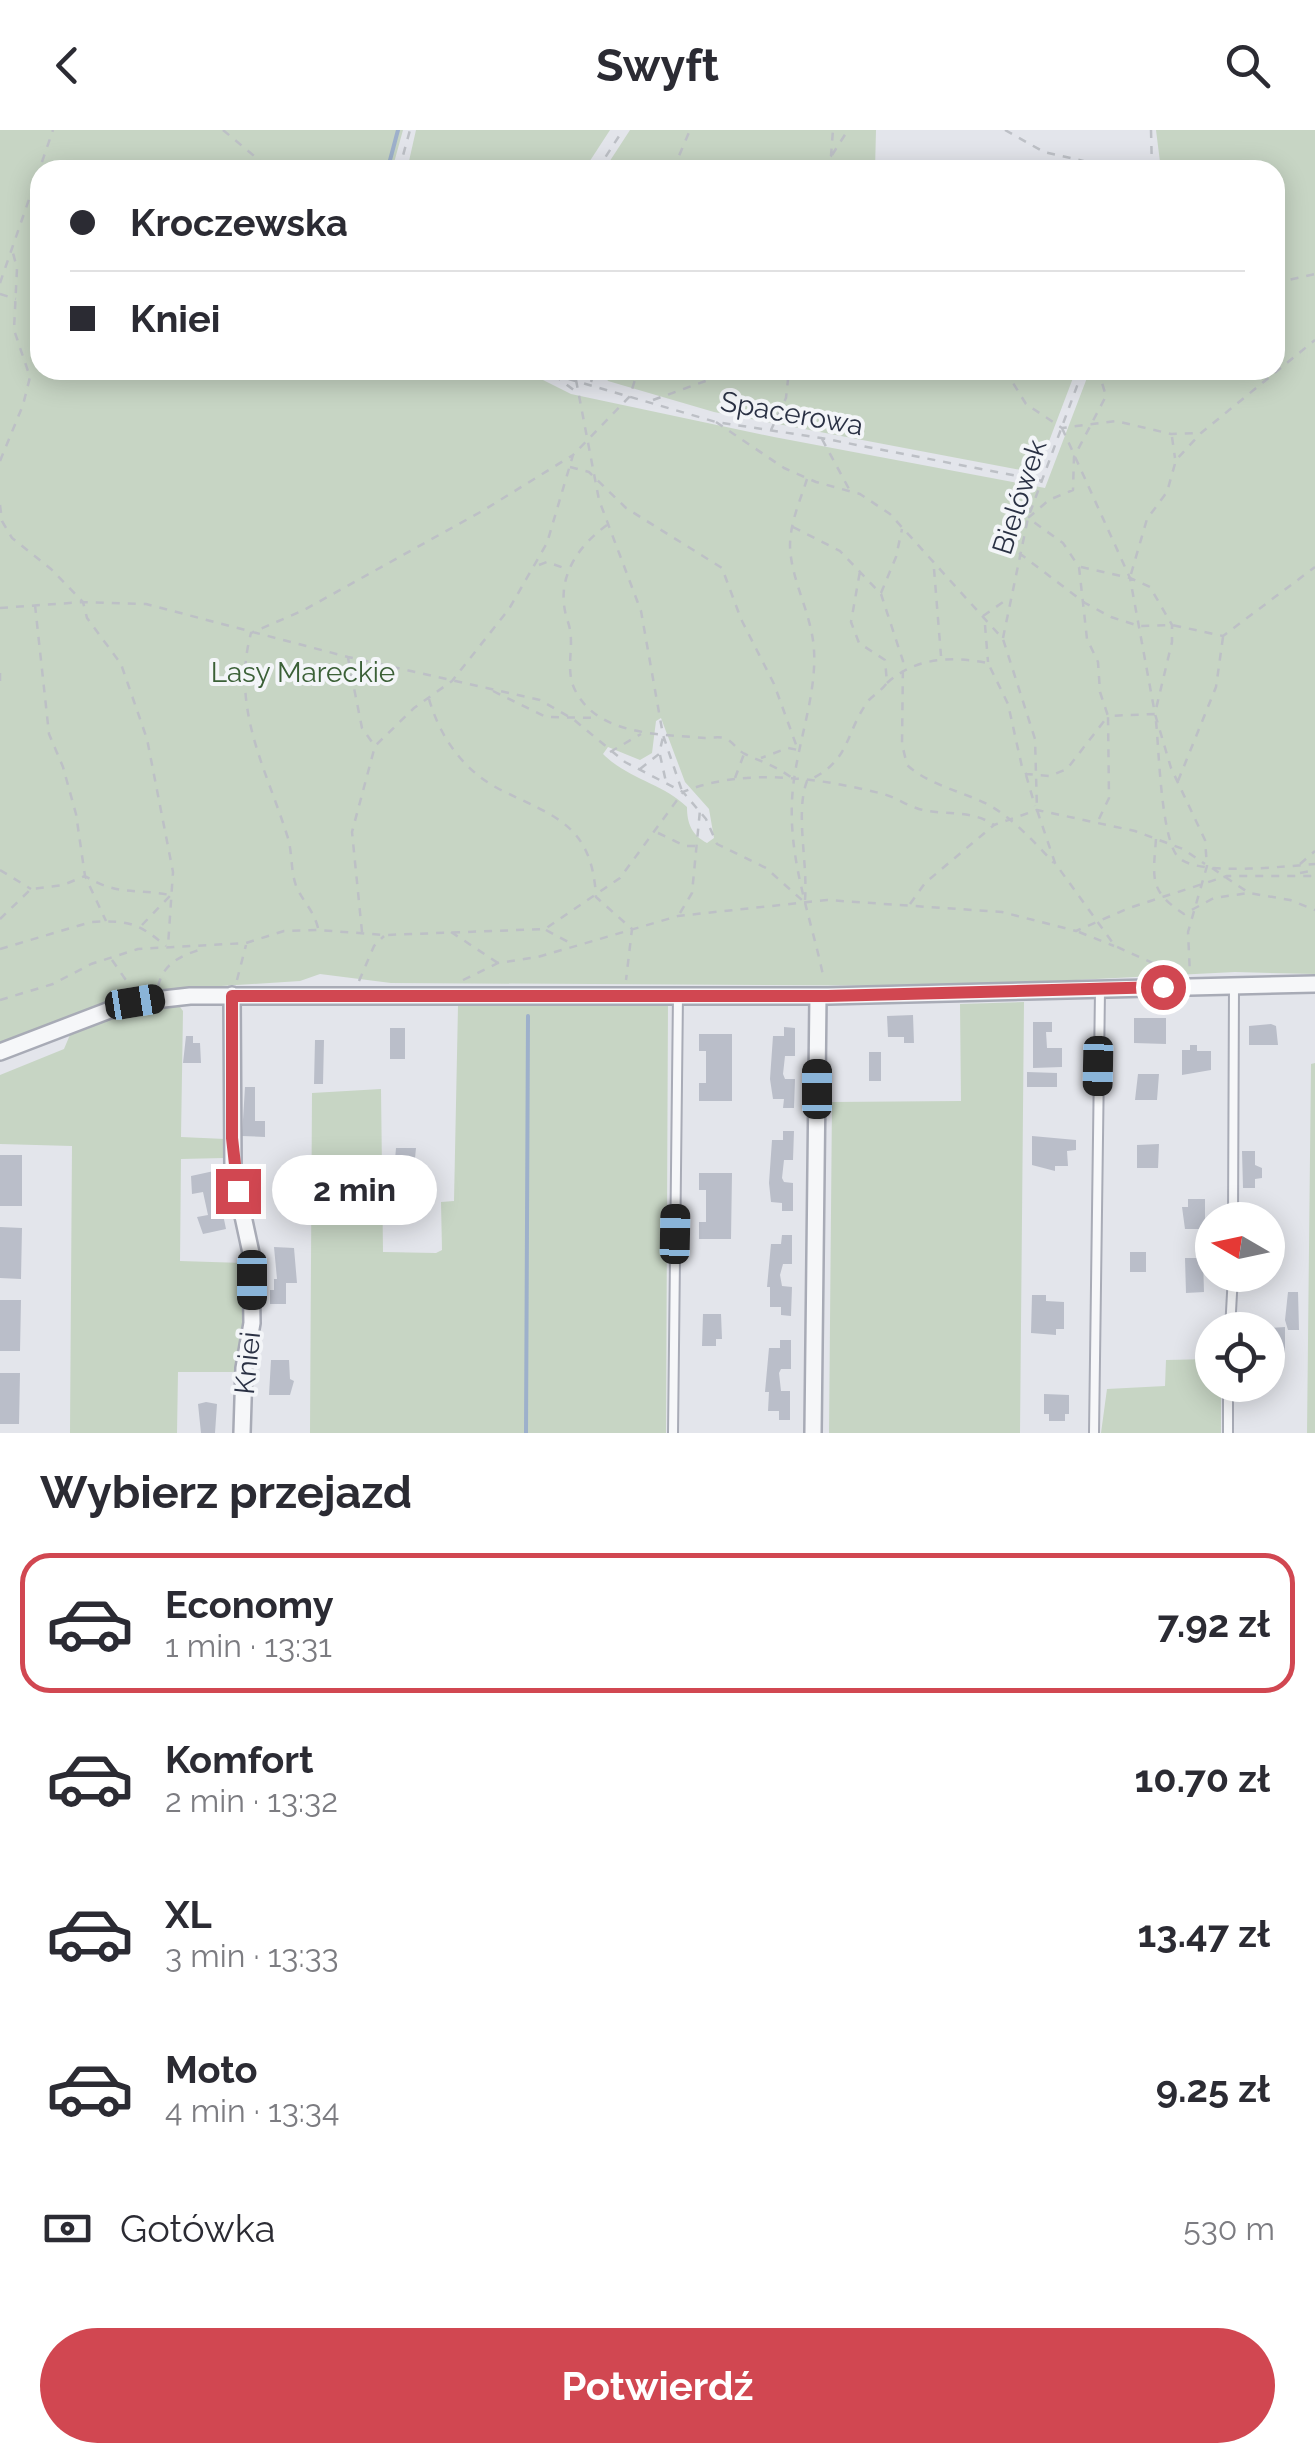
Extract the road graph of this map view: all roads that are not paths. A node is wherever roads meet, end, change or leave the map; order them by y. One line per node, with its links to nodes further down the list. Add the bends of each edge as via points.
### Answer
1 (1234, 984): 2 (street); 3 (street); 8 (lane)
2 (1315, 984)
3 (1100, 990): 6 (street); 13 (lane)
4 (678, 994): 5 (street); 6 (street); 11 (lane)
5 (232, 996): 7 (street, via 135,1002); 10 (street, Kniei, via 234,1170 252,1252)
6 (823, 996): 12 (street)
7 (0, 1052)
8 (1233, 1202)
9 (1228, 1402): 14 (lane)
10 (242, 1433)
11 (673, 1433)
12 (813, 1433)
13 (1094, 1433)
14 (1228, 1433)

